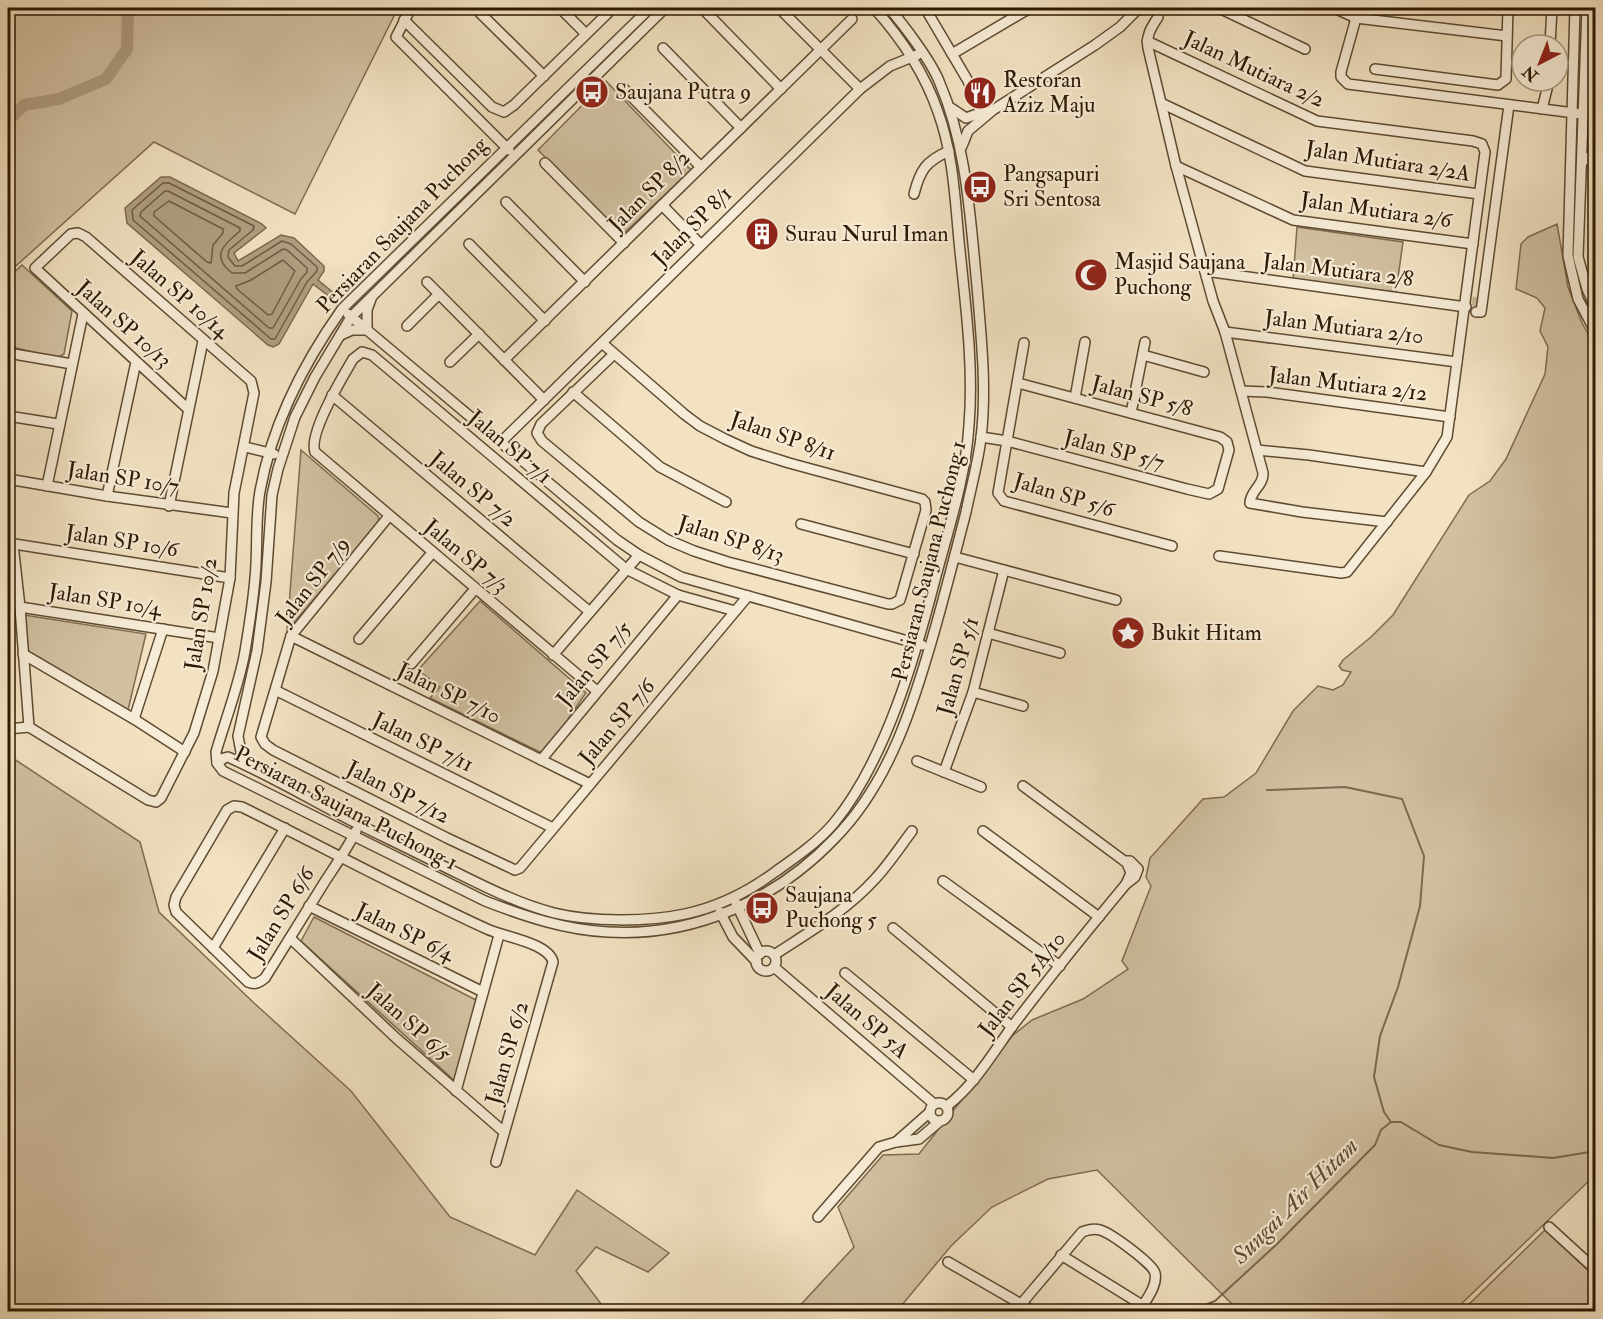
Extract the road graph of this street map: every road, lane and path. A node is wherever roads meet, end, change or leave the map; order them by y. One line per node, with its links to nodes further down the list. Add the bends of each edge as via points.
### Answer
1 (411, 8): 23 (street)
2 (475, 8): 35 (street)
3 (560, 8): 25 (street)
4 (613, 8): 25 (street)
5 (650, 8): 49 (street, Persiaran Saujana Puchong)
6 (665, 8): 53 (street, Persiaran Saujana Puchong)
7 (780, 8): 29 (street)
8 (874, 8): 33 (street, Persiaran Saujana Puchong 1)
9 (889, 8): 31 (street, Persiaran Saujana Puchong 1)
10 (925, 8): 32 (street)
11 (1030, 8): 32 (street)
12 (1139, 8): 44 (street, via 1095,45)
13 (1219, 8): 30 (street)
14 (1334, 8): 21 (street)
15 (1508, 8): 26 (street)
16 (1552, 8): 24 (street)
17 (1575, 8): 46 (street)
18 (1587, 8): 47 (street)
19 (703, 9): 37 (street)
20 (1158, 17): 27 (street)
21 (1356, 18): 26 (street); 41 (street, via 1341,72 1348,84)
22 (852, 19): 29 (street, Jalan SP 8/2)
23 (404, 20): 35 (street, via 492,107 504,112); 49 (street, via 396,38)
24 (1551, 33)
25 (586, 34): 35 (street)
26 (1507, 36): 34 (street, via 1506,79 1498,86)
27 (1147, 41): 40 (street); 59 (street, Jalan Mutiara 2/2, via 1317,121 1482,144 1485,152)
28 (663, 48): 48 (street)
29 (821, 50): 37 (street, Jalan SP 8/2); 38 (street)
30 (1305, 50)
31 (922, 53): 33 (street, Jalan SP 8/1); 42 (street, Persiaran Saujana Puchong 1, via 938,77)
32 (952, 54): 45 (street)
33 (911, 57): 38 (street, Jalan SP 8/1, via 890,66); 51 (street, Persiaran Saujana Puchong 1, via 937,109)
34 (1375, 69)
35 (544, 76)
36 (623, 88): 57 (street)
37 (781, 89): 48 (street, Jalan SP 8/2)
38 (860, 89): 65 (street, Jalan SP 8/1)
39 (1546, 93): 43 (street)
40 (1161, 103): 56 (street); 59 (street, Jalan Mutiara 2/2A, via 1305,171)
41 (1509, 105): 43 (street); 72 (street)
42 (949, 106): 45 (street, via 966,118); 50 (street, Persiaran Saujana Puchong 1)
43 (1542, 109): 46 (street)
44 (993, 110): 45 (street); 50 (street, via 968,131)
45 (981, 112)
46 (1571, 113): 47 (street); 81 (street, via 1568,256 1578,299)
47 (1582, 114): 54 (street)
48 (741, 128): 57 (street, Jalan SP 8/2)
49 (506, 147): 53 (street); 73 (street, Persiaran Saujana Puchong)
50 (961, 147): 110 (street, Persiaran Saujana Puchong 1, via 980,318)
51 (949, 152): 58 (street, via 927,165); 151 (street, Persiaran Saujana Puchong 1, via 967,320 969,425 964,464)
52 (1596, 152): 54 (street)
53 (514, 156): 71 (street, Persiaran Saujana Puchong)
54 (1582, 162): 74 (street, via 1578,256)
55 (545, 163): 62 (street)
56 (1176, 166): 64 (street, Jalan Mutiara 2/6, via 1293,220); 67 (street)
57 (701, 167): 61 (street, Jalan SP 8/2)
58 (914, 194)
59 (1479, 194): 64 (street)
60 (506, 202): 69 (street)
61 (662, 206): 62 (street, Jalan SP 8/2); 65 (street)
62 (624, 243): 69 (street, Jalan SP 8/2)
63 (469, 244): 77 (street)
64 (1473, 244): 72 (street)
65 (701, 245): 87 (street, Jalan SP 8/1)
66 (34, 268): 75 (street, Jalan SP 10/13); 84 (street, Jalan SP 10/14, via 71,234 78,233)
67 (1205, 271): 72 (street, Jalan Mutiara 2/8); 80 (street)
68 (427, 282): 70 (street)
69 (585, 282): 77 (street, Jalan SP 8/2)
70 (439, 294): 78 (street); 82 (street)
71 (372, 297): 76 (street, Persiaran Saujana Puchong); 79 (street)
72 (1474, 305): 95 (street)
73 (342, 309): 76 (street); 116 (street, Persiaran Saujana Puchong, via 303,370)
74 (1596, 309)
75 (83, 314): 93 (street, Jalan SP 10/13); 96 (street)
76 (351, 317): 79 (street); 83 (street, Persiaran Saujana Puchong)
77 (545, 321): 92 (street, Jalan SP 8/2)
78 (407, 326)
79 (366, 330): 83 (street, via 352,330); 112 (street)
80 (1225, 332): 95 (street, Jalan Mutiara 2/10); 100 (street)
81 (1596, 333)
82 (478, 334): 92 (street); 94 (street)
83 (339, 336): 117 (street, Persiaran Saujana Puchong, via 295,417)
84 (203, 341): 99 (street, Jalan SP 10/14); 105 (street)
85 (1085, 342): 103 (street)
86 (1145, 342): 91 (street)
87 (602, 343): 90 (street, Jalan SP 8/11); 104 (street, Jalan SP 8/1)
88 (1024, 343): 98 (street, Jalan SP 5/6)
89 (8, 353): 96 (street)
90 (614, 354): 101 (street, Jalan SP 8/13); 132 (street, Jalan SP 8/11, via 684,414 725,439 780,460 922,499 926,510)
91 (1143, 356): 97 (street); 106 (street)
92 (504, 360): 104 (street)
93 (136, 362): 105 (street, Jalan SP 10/13); 122 (street)
94 (450, 362)
95 (1457, 362): 108 (street)
96 (72, 364): 109 (street)
97 (1204, 372)
98 (1018, 383): 103 (street, Jalan SP 5/8); 111 (street, Jalan SP 5/6)
99 (254, 386): 113 (street, Jalan SP 10/2)
100 (1241, 391): 108 (street, Jalan Mutiara 2/12); 115 (street)
101 (573, 392): 123 (street, via 660,467); 132 (street, Jalan SP 8/13, via 541,424 539,437 639,522 668,540 728,562 892,604 903,596)
102 (332, 395): 114 (street, Jalan SP 7/1); 136 (street, Jalan SP 7/1, via 356,356 362,352 372,355); 145 (street, Jalan SP 7/2)
103 (1076, 398): 106 (street, Jalan SP 5/8)
104 (544, 400): 112 (street, Jalan SP 8/1)
105 (188, 409): 124 (street)
106 (1131, 412): 118 (street, Jalan SP 5/8, via 1220,437 1229,450)
107 (8, 416): 109 (street)
108 (1450, 417): 119 (street, via 1444,444)
109 (58, 424): 121 (street)
110 (981, 437): 111 (street, Jalan SP 5/7); 135 (street, Persiaran Saujana Puchong 1)
111 (1007, 441): 118 (street, Jalan SP 5/7, via 1209,494 1218,489); 130 (street, Jalan SP 5/6, via 998,493 1004,501)
112 (501, 442): 133 (street)
113 (245, 447): 116 (street); 125 (street, Jalan SP 10/2)
114 (313, 448): 126 (street, Jalan SP 7/3)
115 (1257, 450): 119 (street); 127 (street, via 1263,477 1250,500 1253,505)
116 (269, 453): 117 (street); 168 (street, Persiaran Saujana Puchong, via 260,494 255,578 244,654 216,752)
117 (282, 456): 169 (street, Persiaran Saujana Puchong, via 272,495 257,651 237,736 241,752)
118 (1223, 471)
119 (1426, 472): 127 (street)
120 (8, 479): 121 (street, Jalan SP 10/7)
121 (46, 486): 122 (street, Jalan SP 10/7)
122 (107, 496): 124 (street, Jalan SP 10/7)
123 (726, 502)
124 (169, 506): 125 (street, Jalan SP 10/7)
125 (232, 513): 138 (street, Jalan SP 10/2)
126 (389, 516): 131 (street, Jalan SP 7/3); 148 (street, Jalan SP 7/9)
127 (1387, 522): 134 (street, via 1347,572)
128 (801, 524): 132 (street)
129 (10, 543): 138 (street, Jalan SP 10/6); 143 (street)
130 (1172, 546)
131 (432, 553): 139 (street, Jalan SP 7/3); 150 (street)
132 (914, 554)
133 (639, 555): 136 (street); 141 (street, via 681,577)
134 (1219, 556)
135 (955, 557): 137 (street); 152 (street, Persiaran Saujana Puchong 1)
136 (626, 569): 140 (street, Jalan SP 7/1); 145 (street)
137 (1004, 570): 142 (street); 147 (street, Jalan SP 5/1)
138 (230, 578): 149 (street, Jalan SP 10/2)
139 (475, 589): 155 (street, Jalan SP 7/3); 156 (street)
140 (678, 595): 144 (street, Jalan SP 7/1); 158 (street, Jalan SP 7/5)
141 (747, 596): 144 (street, Jalan SP 7/6); 151 (street)
142 (1116, 600)
143 (20, 607): 146 (street, Jalan SP 10/4); 154 (street)
144 (735, 611): 171 (street, Jalan SP 7/6)
145 (590, 612): 155 (street)
146 (163, 629): 149 (street, Jalan SP 10/4); 161 (street)
147 (988, 633): 153 (street); 159 (street, Jalan SP 5/1)
148 (291, 636): 157 (street, Jalan SP 7/9); 166 (street, Jalan SP 7/10)
149 (219, 638): 165 (street, Jalan SP 10/2, via 213,671)
150 (359, 639)
151 (917, 644): 152 (street); 183 (street, Persiaran Saujana Puchong 1, via 877,754 859,789 822,835)
152 (930, 647): 186 (street, Persiaran Saujana Puchong 1, via 895,747 869,796 835,839 767,893)
153 (1060, 653)
154 (23, 654): 161 (street); 162 (street)
155 (553, 655): 158 (street, Jalan SP 7/3)
156 (411, 664)
157 (276, 691): 164 (street, Jalan SP 7/9, via 261,737); 176 (street, Jalan SP 7/11)
158 (597, 691): 166 (street, Jalan SP 7/5)
159 (973, 692): 160 (street); 170 (street, Jalan SP 5/1)
160 (1023, 706)
161 (134, 719): 165 (street)
162 (29, 727): 163 (street); 165 (street, Jalan SP 10/2, via 156,802)
163 (8, 729)
164 (265, 744): 181 (street, Jalan SP 7/12)
165 (185, 752)
166 (541, 760): 171 (street, Jalan SP 7/10)
167 (917, 761): 170 (street)
168 (217, 764): 169 (street, Persiaran Saujana Puchong 1, via 228,758); 179 (street, Persiaran Saujana Puchong 1, via 223,771)
169 (252, 768): 174 (street, Persiaran Saujana Puchong 1)
170 (944, 772): 173 (street)
171 (590, 784): 176 (street, Jalan SP 7/6)
172 (1023, 786): 188 (street, Jalan SP 5A/10, via 1138,869)
173 (981, 787)
174 (359, 825): 179 (street, Jalan SP 6/6); 184 (street, Persiaran Saujana Puchong 1, via 493,891 558,914 630,919 684,914)
175 (285, 828): 180 (street); 192 (street); 192 (street, Jalan SP 6/6, via 234,806 227,810 198,857 174,905 176,912)
176 (553, 828): 181 (street, Jalan SP 7/6)
177 (912, 831): 193 (street, via 858,896)
178 (983, 831): 188 (street)
179 (354, 835): 180 (street, Jalan SP 6/6); 187 (street, Persiaran Saujana Puchong 1, via 485,901 560,925 608,932 651,930)
180 (340, 856): 185 (street, Jalan SP 6/6); 190 (street)
181 (515, 870)
182 (943, 881): 195 (street)
183 (734, 898): 184 (street, Persiaran Saujana Puchong 1); 186 (street)
184 (717, 904): 187 (street, Jalan SP 5A)
185 (309, 906): 191 (street, Jalan SP 6/6); 198 (street, Jalan SP 6/4)
186 (739, 908): 187 (street, Persiaran Saujana Puchong 1); 194 (street)
187 (722, 915): 194 (street, Jalan SP 5A, via 733,937)
188 (1099, 917): 195 (street, Jalan SP 5A/10)
189 (893, 928): 199 (street)
190 (499, 935): 198 (street); 205 (street, Jalan SP 6/2, via 544,948 553,962)
191 (290, 938): 192 (street, Jalan SP 6/6, via 265,978 254,984); 201 (street, Jalan SP 6/5)
192 (213, 948)
193 (774, 955): 194 (street, via 765,952); 196 (street)
194 (758, 958): 196 (street, Jalan SP 5A, via 759,968 764,971)
195 (1060, 966): 199 (street, Jalan SP 5A/10)
196 (774, 967): 203 (street, Jalan SP 5A)
197 (845, 973): 200 (street)
198 (483, 992): 201 (street)
199 (1012, 1027): 200 (street, Jalan SP 5A/10)
200 (974, 1080): 202 (street, Jalan SP 5A/10)
201 (456, 1091): 205 (street, Jalan SP 6/5)
202 (947, 1106): 203 (street, via 942,1103); 204 (street, via 948,1114)
203 (932, 1108): 204 (street, via 934,1119); 206 (street)
204 (940, 1121): 206 (street, via 919,1139)
205 (504, 1132): 207 (street, Jalan SP 6/2)
206 (896, 1142): 208 (street, via 879,1147)
207 (496, 1162)
208 (818, 1217)
209 (1549, 1227): 212 (street)
210 (1061, 1255): 213 (street); 214 (street); 214 (street, via 1082,1232 1102,1230 1152,1267 1156,1275)
211 (948, 1262): 213 (street)
212 (1596, 1270)
213 (1022, 1303): 215 (street)
214 (1141, 1308)
215 (1035, 1311)

